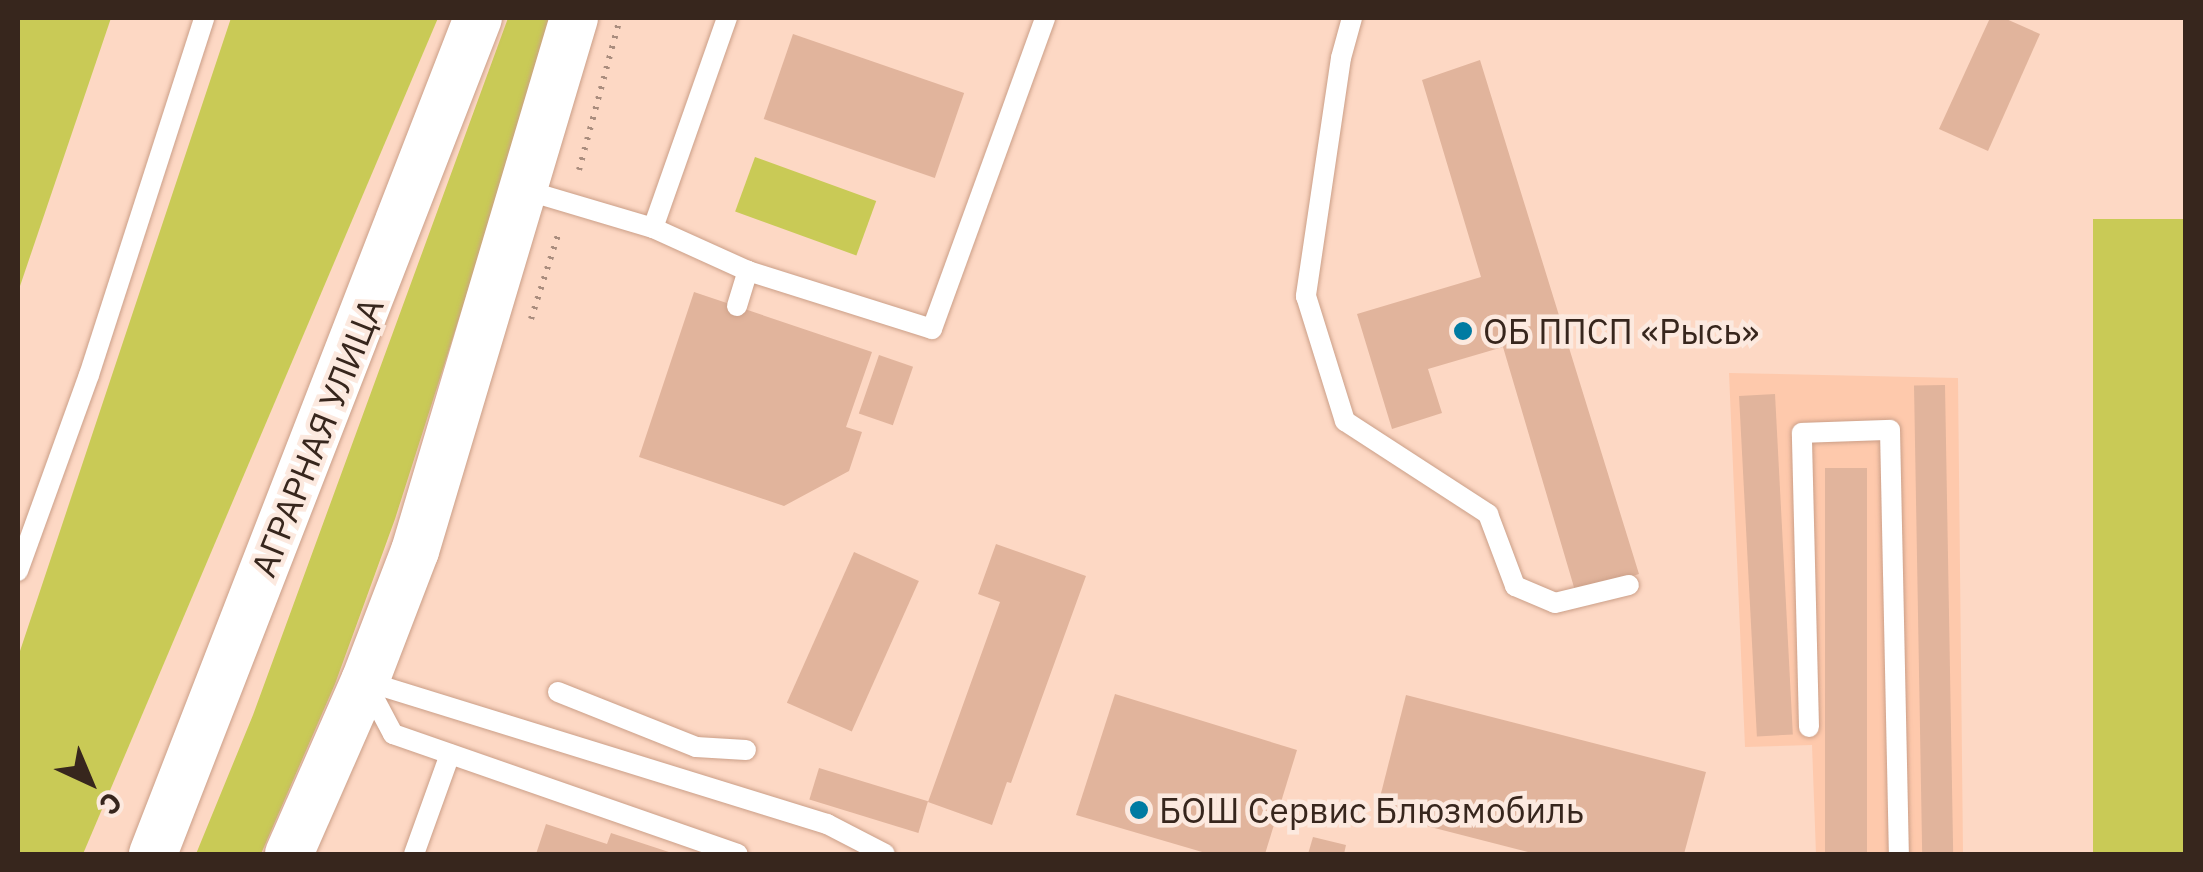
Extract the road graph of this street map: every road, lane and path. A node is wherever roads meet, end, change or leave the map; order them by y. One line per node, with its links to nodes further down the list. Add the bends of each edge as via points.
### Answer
1 (204, 18): 13 (lane)
2 (478, 18): 22 (street, АГРАРНАЯ УЛИЦА)
3 (574, 18): 9 (street)
4 (620, 18): 8 (path)
5 (727, 18): 10 (lane)
6 (1045, 18): 11 (lane, via 932,329)
7 (1352, 18): 14 (lane, via 1306,296 1344,420 1488,514 1515,586 1555,603)
8 (579, 170)
9 (525, 190): 10 (lane); 15 (street, via 414,551)
10 (653, 228): 11 (lane)
11 (748, 271): 12 (lane)
12 (736, 306)
13 (18, 571)
14 (1629, 585)
15 (365, 682): 20 (lane, via 393,734); 21 (lane); 23 (street)
16 (558, 692): 18 (lane)
17 (1810, 727): 27 (lane, via 1802,433 1890,430)
18 (696, 747): 19 (lane); 21 (lane)
19 (746, 750)
20 (450, 754): 24 (lane); 25 (lane)
21 (685, 780): 26 (lane, via 828,824)
22 (153, 854)
23 (289, 854)
24 (414, 854)
25 (738, 854)
26 (884, 854)
27 (1899, 854)

